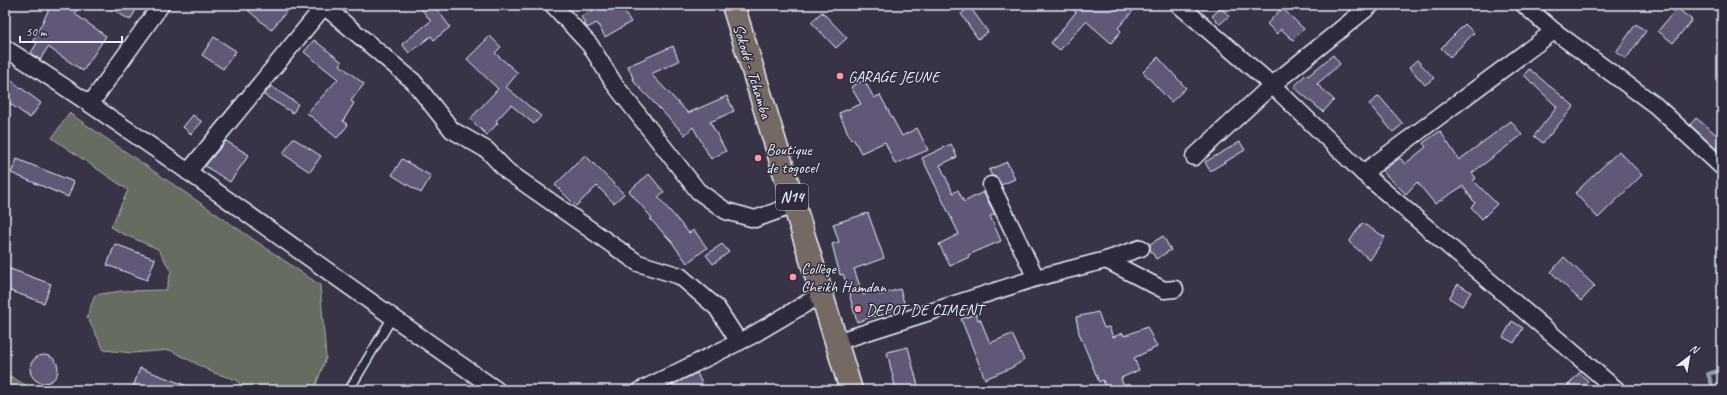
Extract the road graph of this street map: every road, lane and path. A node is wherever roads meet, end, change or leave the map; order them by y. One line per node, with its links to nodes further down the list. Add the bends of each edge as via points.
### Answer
1 (161, 5): 11 (street)
2 (553, 5): 17 (street, via 590,45 615,85 698,191 726,211 755,219)
3 (733, 5): 17 (main road, Sokodé - Tchamba / N14)
4 (1179, 5): 10 (street)
5 (1371, 5): 10 (street)
6 (1524, 5): 8 (street)
7 (320, 7): 14 (street); 24 (street, via 413,81 452,130 487,150 507,171 638,264 680,276 717,308)
8 (1554, 31): 13 (street, via 1654,105); 15 (street)
9 (5, 48): 11 (street)
10 (1272, 85): 12 (street); 15 (street)
11 (91, 103): 14 (street)
12 (1194, 157)
13 (1722, 167)
14 (188, 172): 23 (street)
15 (1363, 173): 30 (street)
16 (991, 185): 20 (street)
17 (794, 205): 22 (main road, Sokodé - Tchamba / N14)
18 (1141, 248): 19 (street)
19 (1106, 260): 20 (street); 21 (street, via 1164,290)
20 (1036, 278): 25 (street)
21 (1175, 289)
22 (822, 294): 24 (street); 25 (main road, Sokodé - Tchamba / N14)
23 (392, 318): 26 (lane); 27 (street)
24 (739, 342): 28 (street)
25 (836, 342): 29 (main road, Sokodé - Tchamba / N14)
26 (349, 390)
27 (497, 390)
28 (641, 390)
29 (851, 390)
30 (1617, 390)

